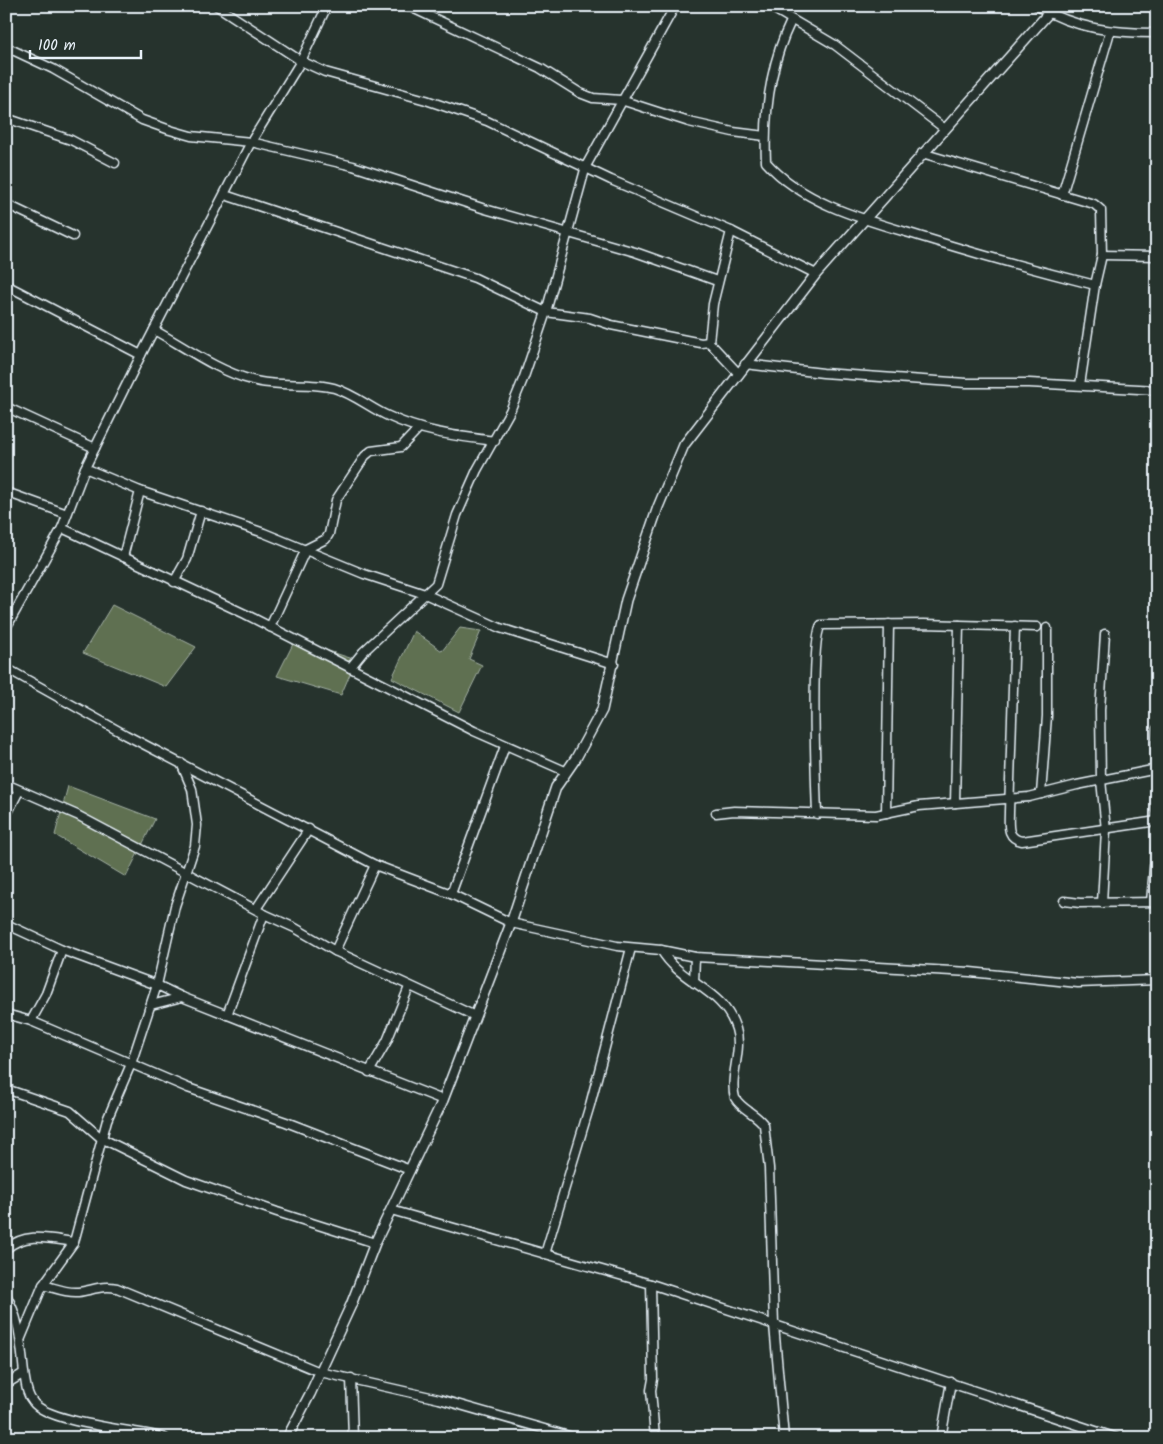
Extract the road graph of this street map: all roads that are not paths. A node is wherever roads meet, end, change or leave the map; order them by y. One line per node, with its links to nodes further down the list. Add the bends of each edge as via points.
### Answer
1 (217, 6): 12 (street)
2 (327, 6): 12 (street)
3 (408, 6): 13 (street, via 540,68 580,93 593,98)
4 (674, 6): 13 (street)
5 (768, 6): 8 (street)
6 (1037, 6): 7 (street)
7 (1052, 10): 9 (street, via 1090,29); 15 (street)
8 (791, 21): 15 (street, via 835,45); 16 (street, via 776,59)
9 (1110, 32): 10 (street); 21 (street)
10 (1157, 33)
11 (6, 47): 17 (street, via 53,69 142,120 192,136)
12 (301, 61): 17 (street); 20 (street, via 338,77 399,92 487,121)
13 (621, 100): 16 (street, via 689,122); 20 (street)
14 (6, 118): 19 (street, via 71,140)
15 (945, 129): 18 (street)
16 (765, 136): 24 (street, via 766,162 774,172 797,188)
17 (251, 142): 22 (street); 25 (street, via 353,166 484,209)
18 (922, 153): 21 (street); 24 (street)
19 (115, 163)
20 (586, 166): 25 (street); 26 (street, via 611,180)
21 (1062, 194): 28 (street, via 1094,204 1101,210)
22 (225, 196): 34 (street, via 475,278); 35 (street)
23 (6, 204): 27 (street)
24 (863, 221): 30 (street); 33 (street)
25 (567, 231): 31 (street); 34 (street)
26 (731, 231): 30 (street); 31 (street)
27 (73, 236)
28 (1102, 256): 29 (street); 33 (street)
29 (1157, 256)
30 (816, 274): 38 (street)
31 (717, 282): 36 (street)
32 (6, 285): 37 (street)
33 (1095, 285): 40 (street)
34 (546, 312): 36 (street, via 590,318 701,343); 44 (street, via 524,377)
35 (154, 330): 37 (street); 43 (street, via 231,373 280,386 332,387)
36 (710, 342): 39 (street)
37 (141, 355): 45 (street)
38 (745, 364): 39 (street); 40 (street, via 966,383)
39 (739, 374): 64 (street, via 684,445 658,507 629,592)
40 (1080, 385): 41 (street)
41 (1157, 390)
42 (6, 407): 45 (street)
43 (419, 428): 44 (street, via 442,435); 52 (street, via 401,447 365,456 336,500 326,539)
44 (495, 441): 55 (street, via 477,470 457,515 436,584)
45 (95, 448): 46 (street)
46 (85, 468): 47 (street); 50 (street)
47 (140, 491): 49 (street); 53 (street)
48 (6, 492): 50 (street)
49 (201, 511): 52 (street); 54 (street, via 187,560)
50 (67, 514): 51 (street)
51 (62, 528): 53 (street); 61 (street)
52 (306, 549): 55 (street, via 364,574); 59 (street)
53 (123, 557): 54 (street)
54 (174, 582): 59 (street)
55 (425, 594): 64 (street, via 500,628); 66 (street)
56 (889, 624): 57 (street); 79 (street); 80 (street, via 824,624 819,628 815,678)
57 (959, 625): 58 (street); 77 (street)
58 (1015, 626): 60 (street); 76 (street)
59 (270, 627): 66 (street)
60 (1037, 627)
61 (6, 628)
62 (1047, 628): 75 (street, via 1047,716)
63 (1105, 634): 72 (street)
64 (614, 664): 71 (street, via 602,710 576,758)
65 (6, 668): 69 (street)
66 (350, 668): 68 (street)
67 (1157, 729): 70 (street)
68 (505, 746): 71 (street); 88 (street)
69 (181, 763): 83 (street); 87 (street, via 192,789 197,825 195,846)
70 (1156, 769): 72 (street); 82 (street)
71 (564, 772): 94 (street)
72 (1101, 780): 75 (street); 84 (street)
73 (6, 784): 74 (street)
74 (20, 790): 81 (street); 87 (street, via 77,815)
75 (1040, 794): 76 (street)
76 (1011, 798): 77 (street); 84 (street, via 1010,834 1015,840)
77 (954, 803): 79 (street)
78 (716, 813): 80 (street)
79 (886, 813): 80 (street)
80 (816, 814)
81 (6, 816)
82 (1157, 821): 84 (street)
83 (309, 830): 86 (street); 92 (street)
84 (1106, 830): 91 (street)
85 (1157, 835): 90 (street)
86 (375, 865): 88 (street); 99 (street)
87 (185, 872): 92 (street); 103 (street)
88 (451, 894): 94 (street)
89 (1064, 901): 91 (street)
90 (1154, 902): 91 (street)
91 (1102, 903)
92 (256, 909): 93 (street)
93 (264, 914): 99 (street); 108 (street)
94 (511, 922): 96 (street); 109 (street)
95 (6, 924): 97 (street)
96 (631, 948): 98 (street); 121 (street, via 590,1105)
97 (62, 950): 103 (street); 110 (street, via 46,994)
98 (661, 950): 100 (street); 102 (street, via 674,968)
99 (335, 951): 104 (street, via 378,969)
100 (695, 957): 101 (street, via 970,972 1078,984); 102 (street)
101 (1157, 980)
102 (694, 982): 125 (street, via 723,1004 732,1019 738,1044 735,1098 764,1126)
103 (157, 985): 105 (street); 106 (street)
104 (409, 987): 109 (street); 112 (street, via 387,1040)
105 (182, 998): 106 (street); 108 (street)
106 (151, 1004): 111 (street)
107 (6, 1014): 110 (street)
108 (227, 1015): 112 (street)
109 (474, 1016): 114 (street)
110 (31, 1021): 111 (street)
111 (131, 1064): 115 (street); 116 (street)
112 (369, 1072): 114 (street)
113 (6, 1089): 115 (street, via 70,1111)
114 (442, 1100): 116 (street)
115 (101, 1138): 118 (street); 119 (street, via 186,1180)
116 (410, 1170): 117 (street)
117 (390, 1210): 119 (street); 121 (street)
118 (74, 1242): 120 (street, via 25,1238); 123 (street)
119 (375, 1243): 127 (street)
120 (6, 1249)
121 (545, 1254): 122 (street)
122 (650, 1284): 125 (street); 136 (street)
123 (43, 1285): 126 (street); 127 (street, via 67,1292 105,1285 117,1288)
124 (6, 1295): 126 (street)
125 (774, 1325): 130 (street); 137 (street)
126 (21, 1338): 128 (street)
127 (320, 1372): 129 (street); 133 (street)
128 (24, 1373): 131 (street); 132 (street, via 29,1396 41,1410 56,1416)
129 (351, 1378): 134 (street); 135 (street)
130 (951, 1382): 138 (street); 139 (street)
131 (6, 1384)
132 (165, 1438)
133 (287, 1438)
134 (353, 1438)
135 (576, 1438)
136 (655, 1438)
137 (784, 1438)
138 (942, 1438)
139 (1117, 1438)

